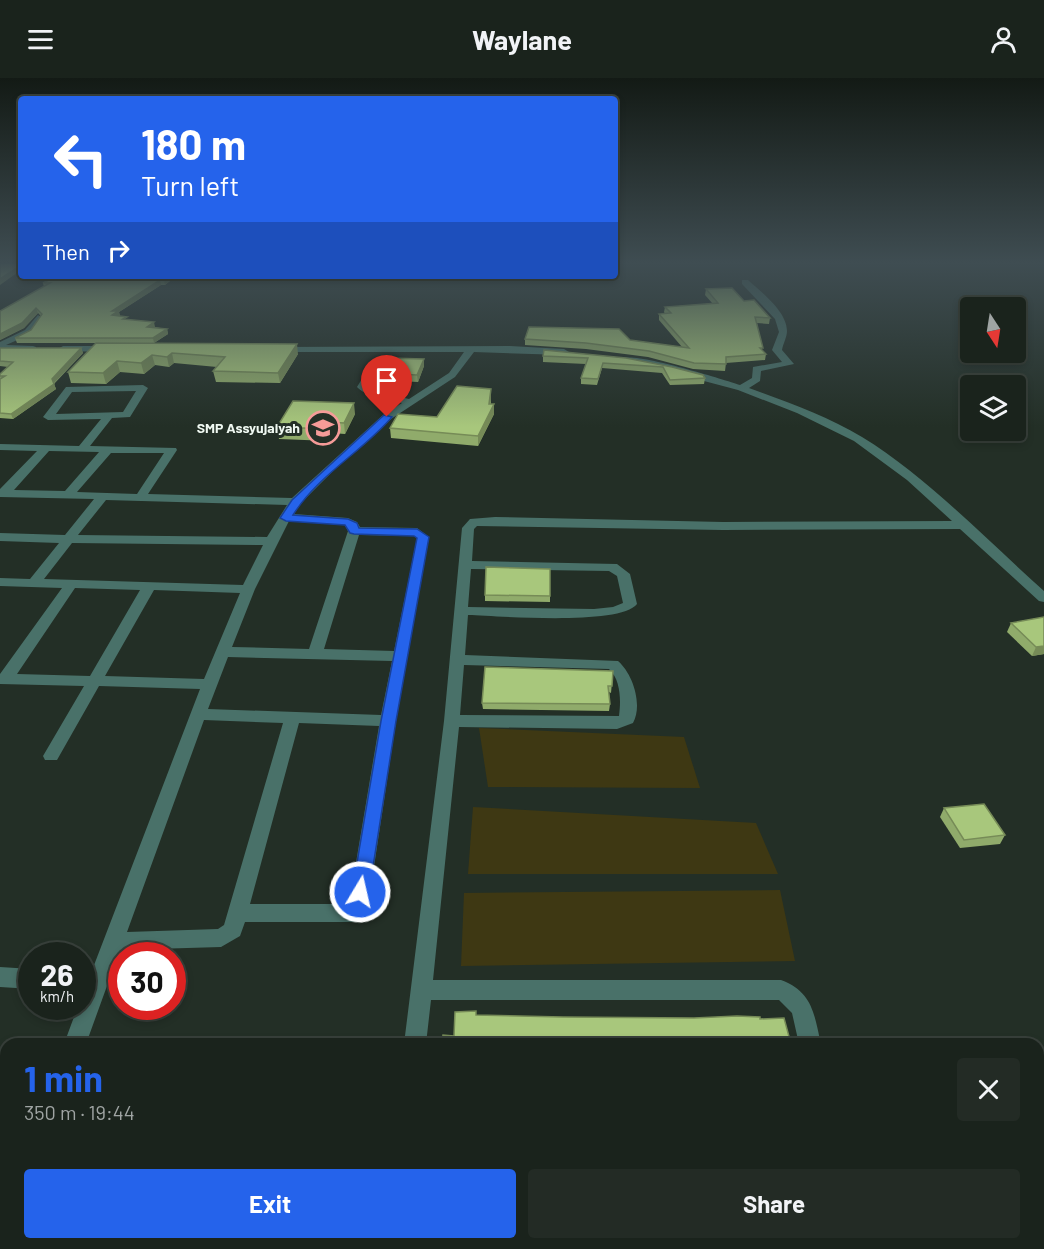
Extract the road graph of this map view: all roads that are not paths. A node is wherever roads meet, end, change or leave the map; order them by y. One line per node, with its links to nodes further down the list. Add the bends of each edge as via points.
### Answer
1 (38, 318): 3 (street, via 32,330)
2 (777, 318): 10 (street, via 783,334 777,350 789,364 756,369 757,379)
3 (0, 346): 4 (street, via 91,352)
4 (118, 349)
5 (268, 349): 6 (street)
6 (471, 349): 7 (street); 11 (street, via 452,375)
7 (576, 353)
8 (615, 357): 10 (street, via 648,362)
9 (374, 366): 11 (street, via 362,387)
10 (741, 388): 23 (street, via 811,415 858,439 911,478)
11 (410, 402): 21 (street, via 365,435)
12 (109, 415): 12 (street, via 58,416 48,417 69,389 143,388 126,415); 15 (street)
13 (0, 447): 14 (street)
14 (46, 448): 15 (street); 17 (street)
15 (82, 449): 16 (street)
16 (108, 449): 18 (street); 20 (street, via 172,450)
17 (3, 493): 18 (street)
18 (69, 494): 19 (street)
19 (104, 495): 20 (street); 26 (street)
20 (141, 496): 21 (street)
21 (295, 502): 22 (street)
22 (286, 518): 24 (street, via 348,522); 27 (street)
23 (961, 525): 28 (street, via 474,522 465,535); 34 (street)
24 (354, 531): 37 (street); 38 (street, via 417,532 423,537)
25 (0, 537): 26 (street)
26 (68, 539): 27 (street); 30 (street)
27 (271, 542): 33 (street)
28 (465, 565): 35 (street); 35 (street, via 612,567 623,574 630,604 625,609 594,613)
29 (0, 582): 30 (street)
30 (34, 583): 31 (street)
31 (71, 584): 32 (street); 40 (street)
32 (150, 585): 33 (street); 41 (street)
33 (248, 589): 36 (street)
34 (1044, 598)
35 (463, 611): 39 (street)
36 (223, 652): 37 (street); 42 (street)
37 (315, 654): 38 (street)
38 (400, 656): 45 (street)
39 (456, 660): 46 (street); 46 (street, via 613,664 622,676 629,709 627,719 617,723)
40 (3, 679): 41 (street)
41 (95, 681): 42 (street); 47 (street)
42 (211, 684): 43 (street)
43 (198, 714): 44 (street); 49 (street)
44 (292, 718): 45 (street); 48 (street)
45 (388, 721): 48 (street, via 357,913)
46 (452, 721): 53 (street)
47 (51, 756)
48 (238, 913): 49 (street, via 233,930 221,938)
49 (114, 941): 50 (street)
50 (96, 972)
51 (0, 977): 52 (street)
52 (18, 978)
53 (420, 990): 56 (street); 57 (street, via 781,990 801,1004)
54 (81, 1020): 55 (street)
55 (76, 1038)
56 (416, 1038)
57 (809, 1038)

